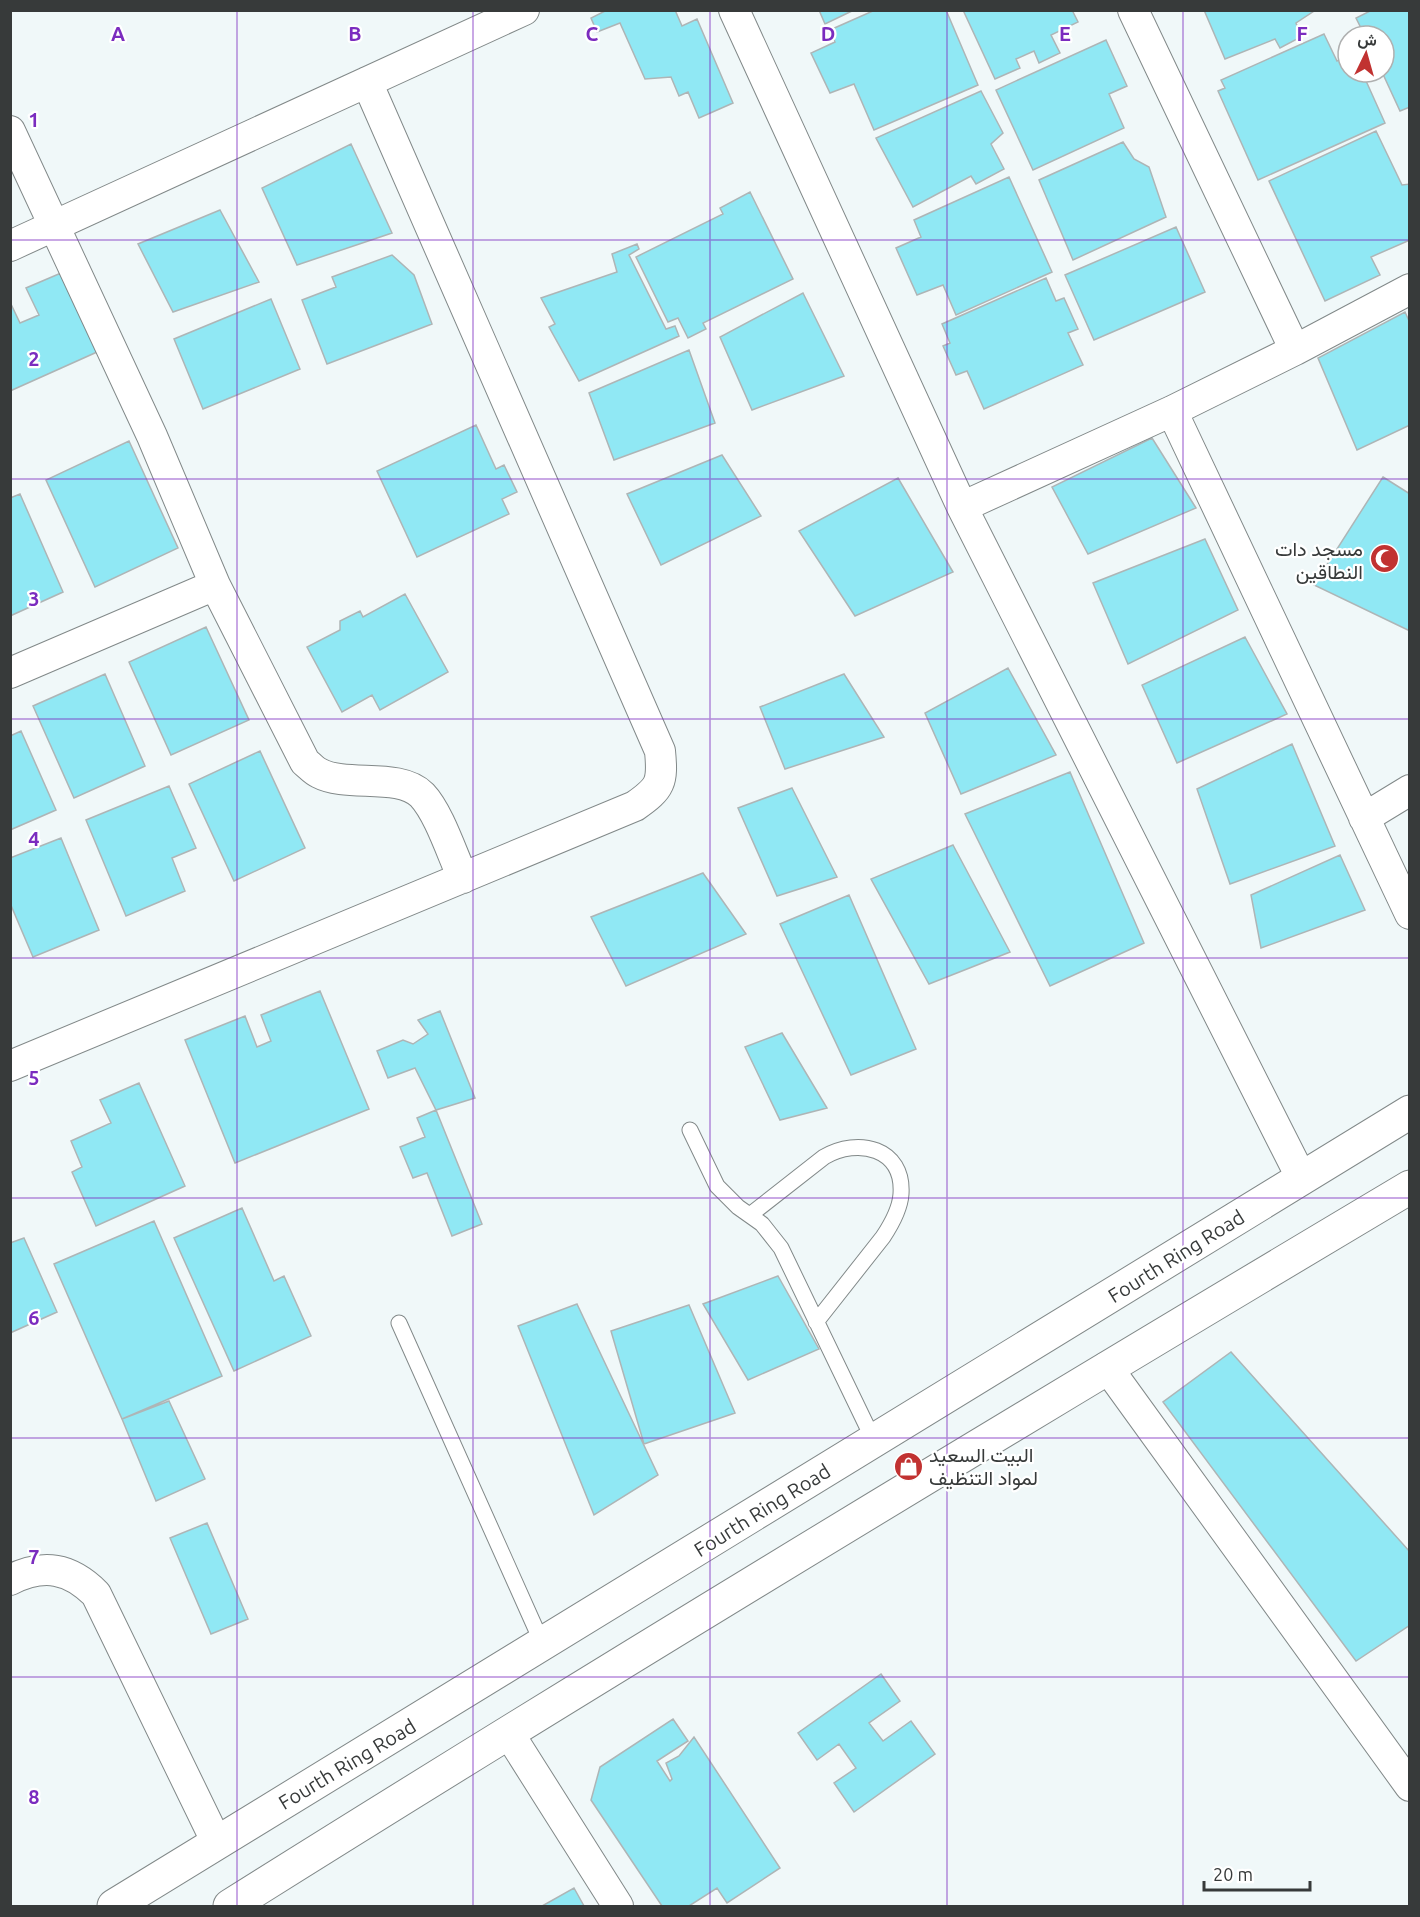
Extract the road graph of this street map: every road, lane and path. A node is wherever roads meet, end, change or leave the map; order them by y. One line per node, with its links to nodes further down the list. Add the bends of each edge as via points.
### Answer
1 (524, 10): 4 (street)
2 (734, 10): 11 (street)
3 (1133, 10): 9 (street)
4 (367, 82): 6 (street); 16 (street, via 660,751 662,775 653,794 635,806)
5 (10, 131): 6 (street)
6 (54, 226): 7 (street); 12 (street, via 152,436)
7 (10, 246)
8 (1408, 293): 9 (street)
9 (1295, 350): 10 (street)
10 (1172, 411): 11 (street); 15 (street)
11 (962, 507): 21 (street)
12 (215, 585): 13 (street); 16 (street, via 305,762 320,774 398,783 421,794 435,815)
13 (10, 674)
14 (1410, 790): 15 (street)
15 (1364, 818): 17 (street)
16 (463, 878): 18 (street)
17 (1410, 914)
18 (10, 1066)
19 (1410, 1112): 21 (main road, Fourth Ring Road)
20 (690, 1130): 23 (lane, via 717,1185)
21 (1302, 1179): 27 (main road, Fourth Ring Road)
22 (1410, 1187): 26 (main road)
23 (750, 1215): 24 (lane, via 781,1248); 24 (lane, via 835,1151 855,1147 874,1150 886,1156 895,1168 901,1195 892,1224)
24 (816, 1322): 27 (lane)
25 (399, 1323): 29 (lane)
26 (1107, 1367): 30 (main road); 31 (street)
27 (874, 1441): 29 (main road, Fourth Ring Road)
28 (10, 1580): 32 (street, via 27,1572 58,1571 72,1575 96,1594)
29 (543, 1644): 32 (main road, Fourth Ring Road)
30 (508, 1732): 34 (main road); 35 (street)
31 (1410, 1786)
32 (217, 1843): 33 (main road, Fourth Ring Road)
33 (114, 1906)
34 (230, 1906)
35 (618, 1906)

